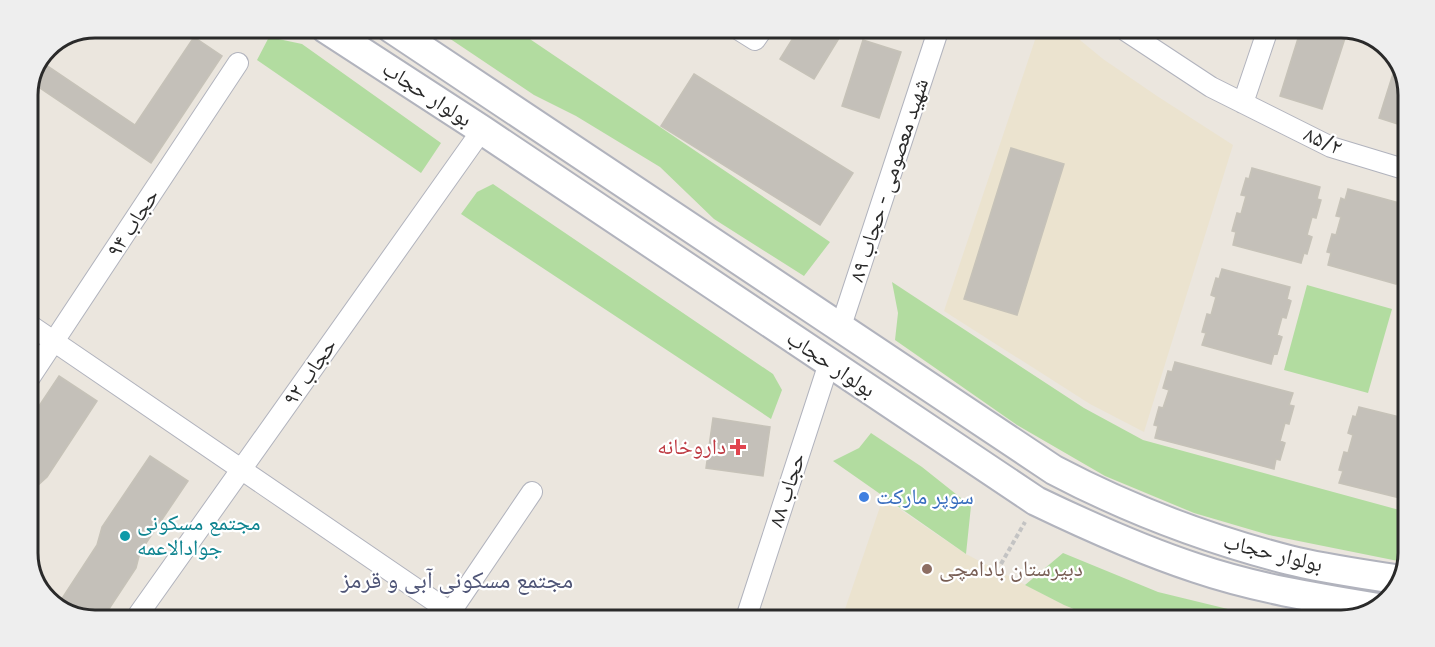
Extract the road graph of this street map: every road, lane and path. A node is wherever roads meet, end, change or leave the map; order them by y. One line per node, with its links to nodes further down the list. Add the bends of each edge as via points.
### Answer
1 (340, 38): 8 (main road, بولوار حجاب)
2 (406, 38): 10 (main road, بولوار حجاب)
3 (935, 38): 10 (street, شهید معصومی - حجاب ۸۹)
4 (1137, 38): 7 (street, ۸۵/۲, via 1211,87)
5 (1265, 38): 7 (street)
6 (238, 63): 12 (street, حجاب ۹۴)
7 (1243, 103): 9 (street, ۸۵/۲, via 1331,147)
8 (482, 130): 13 (main road, بولوار حجاب); 15 (street, حجاب ۹۲)
9 (1397, 167)
10 (840, 329): 13 (main road); 17 (main road, بولوار حجاب, via 1054,470 1101,494 1209,537 1290,560)
11 (38, 331): 12 (street)
12 (54, 342): 14 (street, حجاب ۹۴); 15 (street)
13 (829, 363): 18 (main road, بولوار حجاب, via 1036,501 1084,524 1196,568 1280,591); 22 (street, حجاب ۸۸)
14 (38, 366)
15 (241, 469): 19 (street, حجاب ۹۲); 20 (street)
16 (532, 492): 21 (street)
17 (1391, 578)
18 (1362, 605)
19 (142, 610)
20 (445, 610)
21 (455, 610)
22 (749, 610)

